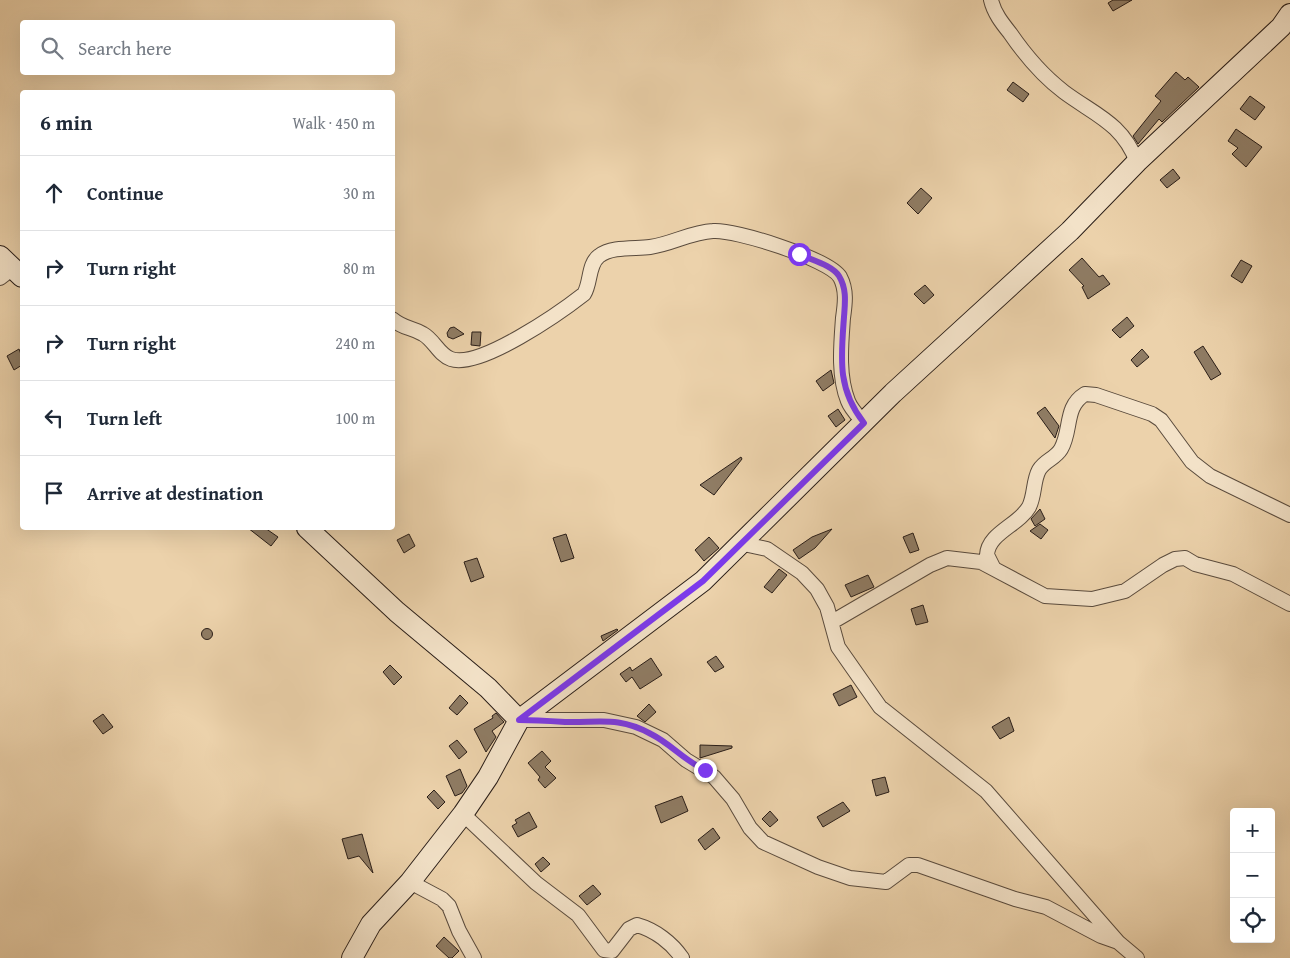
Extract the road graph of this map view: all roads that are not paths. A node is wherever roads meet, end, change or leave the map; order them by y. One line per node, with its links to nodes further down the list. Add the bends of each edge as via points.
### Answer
1 (991, 0): 3 (street, via 1020,48 1044,75 1125,137)
2 (1287, 24): 3 (street)
3 (1136, 162): 5 (street, via 1070,231)
4 (395, 321): 5 (street, via 405,329 421,332 430,338 453,360 478,356 529,332 584,294 594,260 600,255 609,251 656,246 714,230 725,232 784,247 838,275 845,298 841,359 845,387 848,402)
5 (864, 423): 8 (street)
6 (1290, 515): 9 (street, via 1210,476 1183,452 1161,420 1152,414 1085,394 1073,405 1062,447 1055,458 1044,463 1038,471 1028,508 990,543 987,555)
7 (309, 530): 12 (street, via 397,612 488,688)
8 (739, 543): 11 (street, via 767,549 802,573 817,589); 12 (street, via 703,581)
9 (993, 567): 10 (street, via 1045,596 1092,599 1125,592 1163,564 1185,558 1195,564 1233,574); 11 (street, via 956,558 936,562)
10 (1290, 604)
11 (832, 622): 15 (street, via 838,648 880,707 986,791)
12 (519, 720): 13 (street, via 488,777); 15 (street, via 604,720 636,727 650,733 714,777 763,842 818,867 850,878 886,882 909,865 918,865 1046,907)
13 (463, 814): 14 (street); 18 (street, via 536,883 578,915 604,950 612,951 637,925 660,936)
14 (410, 882): 16 (street, via 370,924); 17 (street, via 450,906 458,931)
15 (1118, 942): 19 (street)
16 (352, 958)
17 (474, 958)
18 (682, 958)
19 (1136, 958)

